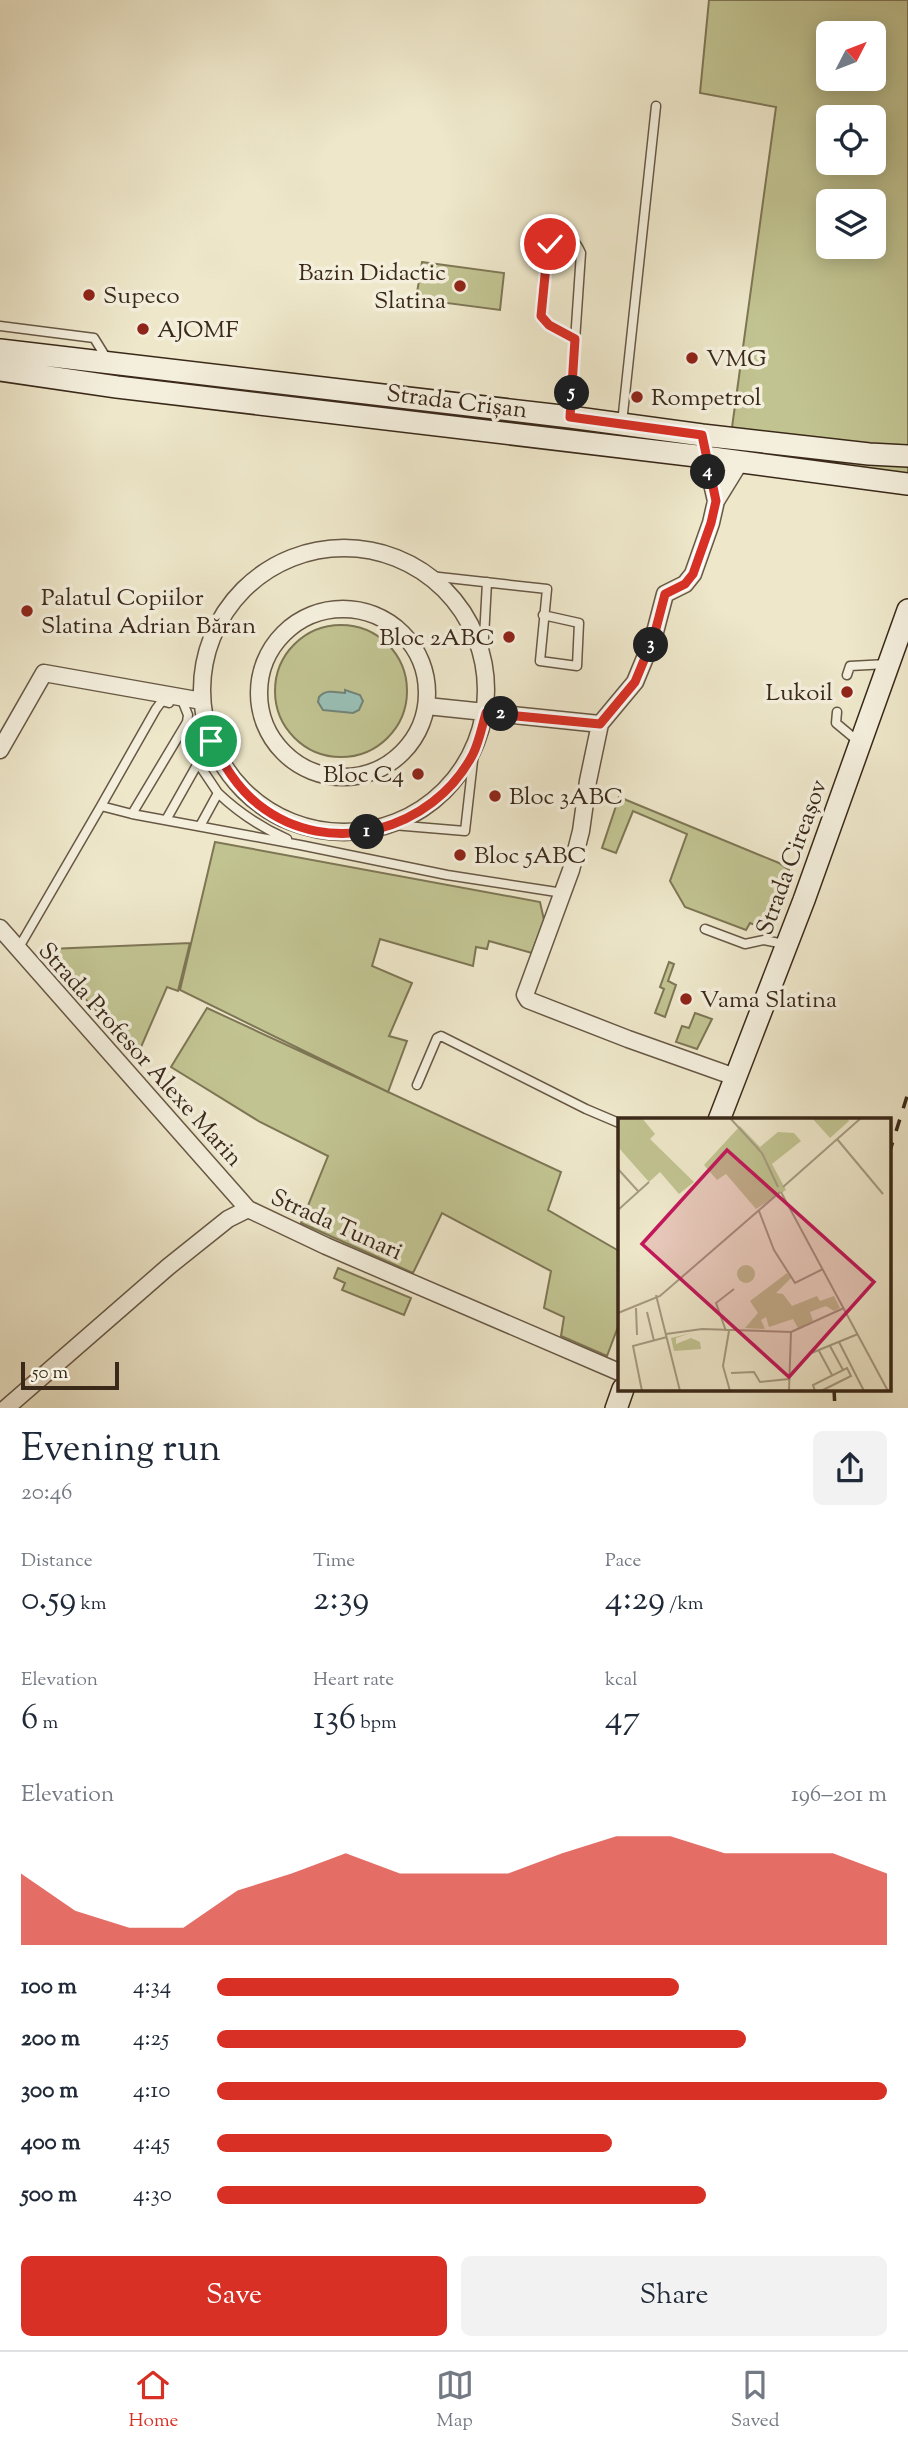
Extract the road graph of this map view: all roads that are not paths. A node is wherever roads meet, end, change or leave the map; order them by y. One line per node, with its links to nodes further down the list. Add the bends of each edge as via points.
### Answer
1 (656, 106): 9 (lane)
2 (0, 326): 5 (lane, via 94,338)
3 (575, 339): 3 (lane, via 581,253 576,242 560,236 550,244 547,255 541,316); 8 (lane)
4 (0, 350): 5 (main road, Strada Crișan)
5 (109, 363): 7 (lane); 8 (main road, Strada Crișan)
6 (0, 370): 7 (main road, Strada Crișan)
7 (107, 385): 12 (main road, Strada Crișan)
8 (570, 417): 9 (main road, Strada Crișan)
9 (622, 424): 10 (main road, Strada Crișan)
10 (702, 435): 11 (main road, Strada Crișan); 12 (street)
11 (908, 456)
12 (705, 457): 13 (main road, Strada Crișan); 15 (street)
13 (740, 462): 14 (main road, Strada Crișan); 15 (street)
14 (908, 484)
15 (716, 501): 27 (street, via 693,574 665,594 635,682)
16 (430, 576): 17 (lane); 20 (street, via 464,612); 23 (street, via 403,560 348,547 311,551 279,563 251,581 229,606 212,635)
17 (486, 582): 19 (lane, via 547,589); 20 (lane)
18 (908, 610): 21 (main road, Strada Cireașov)
19 (543, 615): 19 (lane, via 579,623 577,666 540,661)
20 (483, 656): 26 (street)
21 (890, 664): 22 (lane, via 850,666); 29 (main road, Strada Cireașov)
22 (847, 675)
23 (191, 702): 28 (lane); 30 (street, via 44,673); 34 (lane, via 162,701); 37 (street, via 230,776 259,805 295,825 335,833)
24 (427, 706): 24 (street, via 422,663 412,644 378,616 357,610 320,612 286,629 260,672 262,721 274,743 301,767 336,778 361,776 385,767 405,752 419,731); 26 (street)
25 (837, 712): 29 (lane, via 836,723)
26 (486, 713): 27 (street); 31 (street)
27 (600, 724): 40 (street, via 581,831)
28 (183, 729): 32 (lane); 35 (lane)
29 (860, 744): 43 (main road, Strada Cireașov)
30 (0, 750)
31 (474, 752): 37 (street, via 454,783 426,808); 37 (lane, via 465,831)
32 (198, 763): 33 (lane); 36 (lane)
33 (218, 793): 38 (lane); 39 (lane, via 240,814)
34 (101, 806): 35 (lane); 44 (lane)
35 (132, 814): 36 (lane)
36 (166, 820): 38 (lane)
37 (393, 825)
38 (200, 827): 39 (lane)
39 (300, 845): 40 (lane)
40 (563, 893): 45 (street, via 525,995 528,1000)
41 (0, 928): 44 (street, Strada Profesor Alexe Marin)
42 (705, 929): 43 (lane, via 745,944 764,940)
43 (787, 945): 45 (main road, Strada Cireașov)
44 (18, 949): 49 (street, Strada Profesor Alexe Marin)
45 (734, 1077): 47 (main road, Strada Cireașov)
46 (417, 1085): 48 (lane, via 441,1036)
47 (720, 1118)
48 (618, 1123)
49 (248, 1209): 50 (street, Strada Tunari); 52 (street, Strada Tunari, via 228,1219 168,1267)
50 (618, 1372)
51 (622, 1391): 53 (main road)
52 (6, 1408)
53 (616, 1408)

